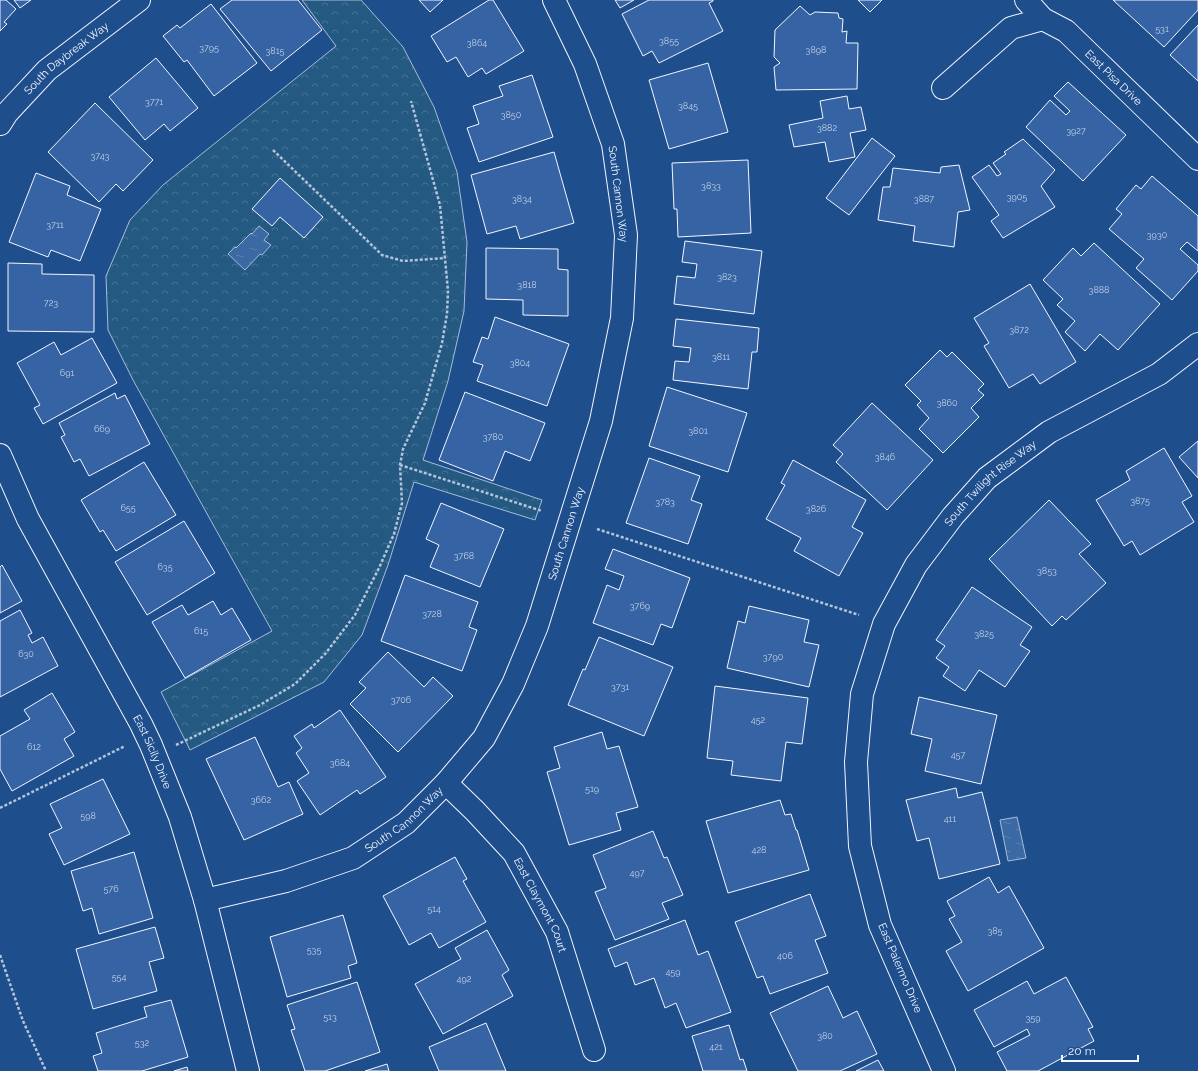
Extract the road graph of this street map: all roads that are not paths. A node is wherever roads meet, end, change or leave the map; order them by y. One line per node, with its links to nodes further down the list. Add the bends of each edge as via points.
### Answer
1 (139, 0): 6 (street, South Daybreak Way, via 47,70)
2 (554, 0): 11 (street, South Cannon Way, via 585,64 613,144 626,235 622,318 601,421 537,626 513,684 484,738)
3 (1026, 0): 4 (street, East Pisa Drive)
4 (1043, 19): 5 (street, via 1011,28); 7 (street, East Pisa Drive, via 1066,31)
5 (943, 88)
6 (0, 124)
7 (1198, 159)
8 (1198, 344): 10 (street, South Twilight Rise Way, via 1160,374 1049,432 987,478 953,516 916,565 884,624)
9 (0, 455): 12 (street, East Sicily Drive, via 28,519 151,745 180,817)
10 (862, 694): 15 (street, East Palermo Drive, via 856,762 860,846 880,925)
11 (446, 783): 12 (street, South Cannon Way, via 406,823 353,858 286,880); 13 (street, East Claymont Court, via 514,853 557,932)
12 (205, 900): 14 (street, East Sicily Drive)
13 (594, 1050)
14 (248, 1071)
15 (944, 1071)

